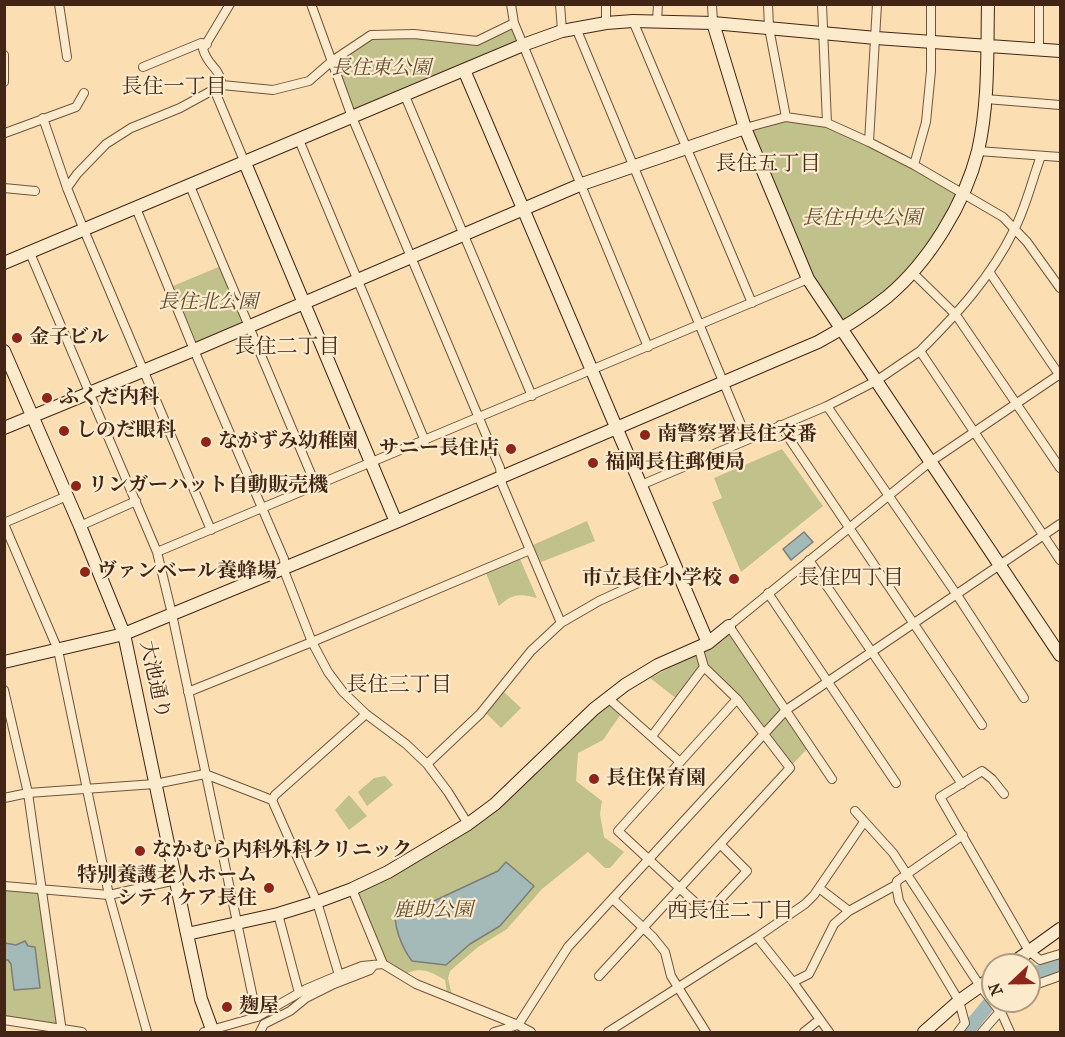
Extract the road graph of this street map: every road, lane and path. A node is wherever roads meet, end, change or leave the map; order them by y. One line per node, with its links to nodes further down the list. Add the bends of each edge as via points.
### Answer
1 (59, 4): 32 (street)
2 (230, 4): 26 (street)
3 (311, 4): 33 (street)
4 (511, 4): 19 (street)
5 (560, 4): 22 (street)
6 (606, 4): 17 (street)
7 (658, 4): 16 (street)
8 (712, 4): 18 (street)
9 (768, 4): 21 (street)
10 (822, 4): 23 (street)
11 (877, 4): 24 (street)
12 (931, 4): 25 (street)
13 (988, 4): 28 (street)
14 (1039, 4): 29 (street)
15 (633, 21): 16 (street); 17 (street); 50 (street)
16 (657, 21): 18 (street)
17 (606, 23): 20 (street)
18 (712, 23): 21 (street); 46 (street)
19 (514, 24): 27 (street); 33 (street, via 477,41 414,34 371,35)
20 (576, 28): 22 (street); 56 (street)
21 (768, 28): 23 (street); 43 (street)
22 (562, 32): 27 (street)
23 (822, 33): 24 (street); 45 (street)
24 (876, 38): 25 (street); 49 (street)
25 (931, 42): 28 (street); 55 (street, via 926,122)
26 (207, 44): 34 (street); 37 (street, via 203,49 206,60 220,73)
27 (523, 45): 35 (street); 57 (street)
28 (987, 46): 29 (street); 40 (street)
29 (1039, 50): 30 (street)
30 (1060, 51)
31 (4, 55): 36 (street)
32 (67, 57)
33 (332, 62): 37 (street, via 309,81 273,90); 42 (street)
34 (143, 67)
35 (464, 70): 39 (street); 64 (street)
36 (4, 82)
37 (218, 87): 54 (street); 60 (street, via 106,144)
38 (84, 93): 44 (street, via 76,107)
39 (405, 96): 42 (street); 67 (street)
40 (986, 99): 41 (street); 51 (street)
41 (1060, 105)
42 (352, 117): 48 (street); 69 (street)
43 (786, 117): 45 (street); 46 (street)
44 (43, 118): 47 (street); 60 (street)
45 (827, 123): 49 (street)
46 (745, 128): 50 (street); 73 (street)
47 (5, 133)
48 (299, 140): 54 (street); 74 (street)
49 (869, 141): 55 (street)
50 (687, 148): 56 (street); 77 (street)
51 (978, 151): 52 (street); 62 (street)
52 (1041, 156): 53 (street); 65 (street)
53 (1060, 157)
54 (245, 163): 58 (street); 76 (street)
55 (914, 165): 62 (street)
56 (633, 166): 57 (street); 79 (street)
57 (582, 184): 64 (street); 82 (street)
58 (190, 186): 63 (street); 80 (street)
59 (4, 188): 61 (street)
60 (67, 188): 66 (street)
61 (35, 191)
62 (963, 194): 65 (street, via 1003,217); 71 (street)
63 (136, 208): 66 (street); 83 (street)
64 (524, 209): 67 (street); 87 (street)
65 (1015, 229): 72 (street); 75 (street)
66 (84, 230): 68 (street); 86 (street)
67 (463, 234): 69 (street); 92 (street)
68 (30, 253): 70 (street); 91 (street)
69 (411, 257): 74 (street); 96 (street)
70 (4, 263)
71 (912, 272): 78 (street); 81 (street, via 887,297)
72 (990, 273): 78 (street); 88 (street)
73 (808, 279): 77 (street); 81 (street)
74 (358, 280): 76 (street); 102 (street)
75 (1060, 288)
76 (303, 303): 80 (street); 104 (street)
77 (752, 303): 79 (street)
78 (956, 315): 85 (street); 93 (street)
79 (699, 324): 82 (street); 89 (street)
80 (249, 326): 83 (street); 108 (street)
81 (841, 330): 89 (street); 90 (street)
82 (648, 346): 87 (street)
83 (194, 350): 86 (street); 112 (street)
84 (4, 351): 95 (street, 大池通り)
85 (920, 351): 90 (street); 100 (street)
86 (142, 370): 91 (street); 118 (street)
87 (591, 371): 92 (street); 98 (street)
88 (1060, 375): 93 (street)
89 (723, 381): 98 (street); 101 (street)
90 (876, 381): 94 (street); 103 (street)
91 (89, 392): 95 (street); 111 (street)
92 (532, 396): 96 (street)
93 (1017, 403): 100 (street); 105 (street)
94 (827, 406): 97 (street); 109 (street)
95 (33, 416): 99 (street); 110 (street, 大池通り)
96 (479, 418): 102 (street); 106 (street)
97 (780, 425): 101 (street); 117 (street)
98 (616, 427): 106 (street); 107 (street)
99 (4, 428)
100 (974, 431): 103 (street); 119 (street)
101 (747, 440): 107 (street)
102 (425, 441): 104 (street)
103 (930, 462): 109 (street); 124 (street)
104 (372, 464): 108 (street); 113 (street)
105 (1060, 468)
106 (502, 476): 113 (street); 120 (street)
107 (642, 485): 125 (street)
108 (316, 486): 112 (street)
109 (888, 495): 117 (street); 128 (street)
110 (67, 496): 114 (street); 116 (street, 大池通り)
111 (136, 501): 116 (street); 121 (street)
112 (263, 508): 118 (street); 126 (street)
113 (396, 522): 126 (street)
114 (4, 523): 136 (street)
115 (1060, 524): 119 (street)
116 (80, 525): 133 (street, 大池通り)
117 (848, 528): 122 (street); 131 (street)
118 (211, 530): 121 (street)
119 (1044, 535): 123 (street); 124 (street)
120 (530, 550): 130 (street); 134 (street)
121 (157, 552): 129 (street)
122 (809, 560): 127 (street); 137 (street)
123 (1060, 560)
124 (1000, 565): 128 (street); 138 (street)
125 (675, 566): 130 (street); 135 (street)
126 (285, 567): 129 (street); 134 (street)
127 (768, 593): 132 (street); 141 (street)
128 (957, 595): 131 (street); 145 (street)
129 (172, 614): 133 (street); 143 (street)
130 (561, 623): 153 (street, via 531,651 480,714)
131 (913, 624): 137 (street); 149 (street)
132 (729, 626): 135 (street); 147 (street)
133 (124, 634): 136 (street); 157 (street, 大池通り)
134 (312, 642): 143 (street); 148 (street, via 328,672)
135 (703, 645): 140 (street); 144 (street, via 658,665)
136 (58, 650): 139 (street); 159 (street)
137 (872, 653): 141 (street); 158 (street)
138 (1060, 655)
139 (4, 662)
140 (704, 667): 146 (street); 151 (street)
141 (829, 681): 147 (street); 156 (street)
142 (4, 690): 160 (street)
143 (188, 692): 154 (street)
144 (608, 698): 151 (street); 166 (street, via 495,804)
145 (1024, 698)
146 (737, 699): 150 (street); 152 (street)
147 (786, 710): 150 (street); 155 (street)
148 (366, 714): 153 (street); 163 (street)
149 (982, 725)
150 (763, 734): 168 (street, via 790,768); 169 (street)
151 (652, 736): 152 (street)
152 (680, 762): 169 (street, via 618,831)
153 (427, 764): 166 (street)
154 (205, 774): 157 (street); 163 (street); 183 (street)
155 (832, 779)
156 (896, 783)
157 (154, 784): 159 (street); 171 (street, 大池通り)
158 (962, 784): 161 (street, via 982,771); 167 (street, via 940,797)
159 (87, 788): 160 (street); 178 (street)
160 (28, 792): 162 (street); 176 (street)
161 (1004, 794)
162 (4, 798)
163 (273, 800): 180 (street)
164 (855, 811): 165 (street)
165 (864, 822): 170 (street); 175 (street)
166 (468, 824): 177 (street)
167 (963, 836): 170 (street); 188 (street)
168 (720, 844): 174 (street); 174 (street, via 747,871 714,906 700,907)
169 (649, 859): 174 (street); 179 (street)
170 (908, 874): 172 (street); 197 (street)
171 (176, 880): 178 (street); 186 (street, 大池通り)
172 (896, 885): 181 (street); 201 (street, via 899,902)
173 (4, 886): 176 (street)
174 (679, 888): 184 (street)
175 (819, 888): 181 (street); 187 (street, via 805,904)
176 (42, 889): 178 (street); 209 (street)
177 (352, 889): 180 (street); 191 (street)
178 (109, 895): 211 (street)
179 (613, 899): 184 (street); 208 (street, via 568,947)
180 (317, 902): 182 (street); 192 (street)
181 (849, 911): 195 (street, via 834,924 809,974)
182 (278, 914): 183 (street); 200 (street)
183 (237, 924): 186 (street); 204 (street)
184 (643, 928): 193 (street); 198 (street, via 665,952)
185 (1060, 929): 188 (street)
186 (187, 934): 212 (street, 大池通り)
187 (757, 937): 195 (street); 198 (street)
188 (1029, 951): 189 (street); 190 (street, via 1040,960)
189 (1026, 953)
190 (1060, 954)
191 (379, 965): 192 (street, via 362,966); 208 (street); 213 (street, via 306,998 264,1024)
192 (339, 975): 200 (street)
193 (599, 976)
194 (1060, 976): 196 (street)
195 (793, 982): 206 (street)
196 (1041, 983)
197 (981, 986)
198 (677, 987): 207 (street); 218 (street)
199 (981, 992): 201 (street)
200 (299, 993): 204 (street)
201 (959, 1001): 221 (street); 222 (street, via 965,1023)
202 (997, 1013): 223 (street)
203 (1000, 1013): 224 (street)
204 (257, 1017): 212 (street)
205 (4, 1020): 209 (street)
206 (819, 1020): 219 (street); 220 (street)
207 (621, 1024): 216 (street); 217 (street)
208 (518, 1025): 214 (street); 215 (street)
209 (62, 1031): 210 (street)
210 (82, 1032)
211 (147, 1032)
212 (209, 1032)
213 (260, 1032)
214 (494, 1032)
215 (531, 1032)
216 (608, 1032)
217 (628, 1032)
218 (706, 1032)
219 (804, 1032)
220 (829, 1032)
221 (924, 1032)
222 (958, 1032)
223 (982, 1032)
224 (1010, 1032)

